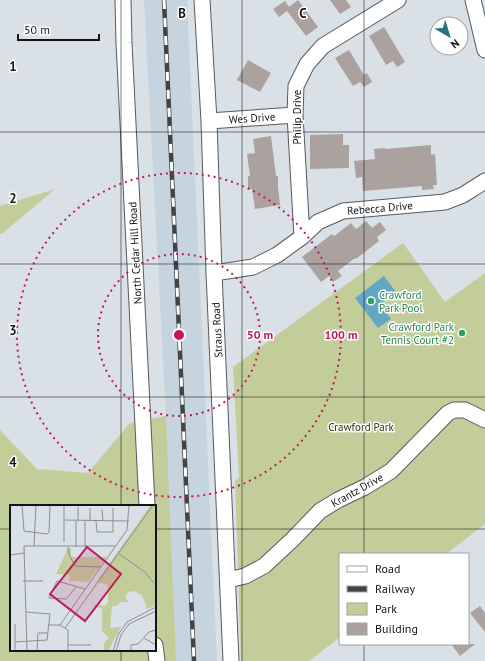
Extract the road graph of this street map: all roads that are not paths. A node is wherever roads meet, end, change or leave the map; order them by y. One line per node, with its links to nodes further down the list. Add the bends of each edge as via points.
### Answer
1 (123, 0): 12 (street, North Cedar Hill Road)
2 (202, 0): 7 (street, Straus Road)
3 (398, 0): 6 (street, Philip Drive, via 323,46 307,64 296,86)
4 (473, 0): 5 (street)
5 (485, 50)
6 (295, 115): 7 (street, Wes Drive); 9 (street, Philip Drive)
7 (210, 121): 10 (street, Straus Road)
8 (485, 181): 9 (street, Rebecca Drive, via 463,195 445,202 343,211 318,222)
9 (302, 237): 10 (street, Rebecca Drive, via 277,255 253,267)
10 (214, 273): 13 (street, Straus Road)
11 (485, 420): 13 (street, Krantz Drive, via 465,410 448,413 391,472 320,511 264,566 245,576)
12 (147, 505)
13 (228, 580): 16 (street, Straus Road)
14 (156, 651): 15 (street)
15 (157, 661)
16 (231, 661)

